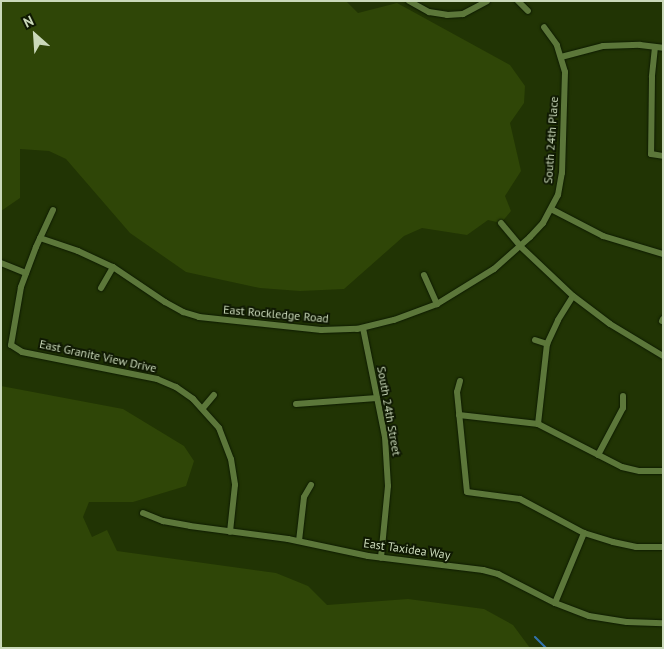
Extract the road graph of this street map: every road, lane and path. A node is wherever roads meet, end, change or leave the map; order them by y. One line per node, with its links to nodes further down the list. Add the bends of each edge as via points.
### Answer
1 (409, 1): 2 (street, via 428,12 446,15 463,14)
2 (487, 1)
3 (518, 1): 4 (street)
4 (528, 11)
5 (544, 27): 8 (street, South 24th Place)
6 (655, 47): 7 (street); 8 (street, via 603,46); 9 (street, via 652,154)
7 (663, 48)
8 (561, 57): 10 (street, South 24th Place, via 566,83 562,173)
9 (663, 156)
10 (551, 209): 14 (street, South 24th Place); 15 (street, via 604,236)
11 (53, 210): 13 (street)
12 (501, 224): 14 (street)
13 (40, 238): 17 (street, East Rockledge Road); 18 (street)
14 (520, 246): 21 (street); 22 (street, East Rockledge Road, via 494,269)
15 (663, 254)
16 (1, 263): 18 (street)
17 (113, 267): 20 (street); 23 (street, East Rockledge Road, via 165,302 199,318 321,330)
18 (26, 273): 32 (street, East Granite View Drive, via 12,345 22,352 157,379 176,387)
19 (424, 275): 22 (street)
20 (101, 288)
21 (573, 296): 25 (street); 26 (street, via 610,324)
22 (437, 304): 23 (street, East Rockledge Road)
23 (363, 328): 30 (street, South 24th Street)
24 (535, 340): 25 (street)
25 (548, 344): 34 (street)
26 (663, 356)
27 (460, 381): 33 (street)
28 (214, 395): 32 (street)
29 (623, 396): 35 (street, via 623,408)
30 (377, 398): 31 (street); 43 (street, South 24th Street, via 385,437 388,486)
31 (296, 404)
32 (203, 408): 39 (street, East Granite View Drive, via 219,428 234,472)
33 (459, 415): 34 (street); 40 (street, via 467,492 520,499)
34 (538, 424): 35 (street)
35 (598, 455): 36 (street, via 622,467)
36 (663, 471)
37 (311, 485): 41 (street, via 304,497)
38 (142, 513): 39 (street, East Taxidea Way, via 163,522)
39 (230, 532): 41 (street, East Taxidea Way)
40 (584, 533): 42 (street, via 636,547); 44 (street)
41 (299, 541): 43 (street, East Taxidea Way)
42 (663, 547)
43 (381, 558): 44 (street, East Taxidea Way, via 498,574)
44 (555, 603): 45 (street, East Taxidea Way, via 604,619)
45 (663, 623)

